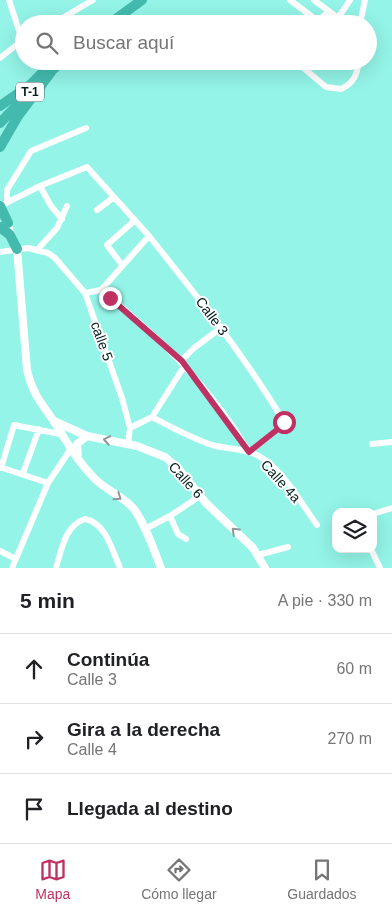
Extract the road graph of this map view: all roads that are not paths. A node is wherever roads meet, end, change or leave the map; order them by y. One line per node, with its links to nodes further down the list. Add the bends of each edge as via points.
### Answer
1 (8, 0): 18 (street)
2 (93, 0): 10 (street)
3 (131, 0): 11 (highway)
4 (142, 0): 12 (highway)
5 (290, 0): 13 (street)
6 (314, 0): 9 (street)
7 (350, 0): 16 (street)
8 (365, 0): 17 (street)
9 (329, 11): 14 (street); 15 (street)
10 (67, 15)
11 (112, 15)
12 (121, 15)
13 (310, 15)
14 (325, 15)
15 (334, 15)
16 (340, 15)
17 (362, 15)
18 (15, 19)
19 (15, 46): 20 (street)
20 (0, 58)
21 (45, 70): 25 (highway, T-1)
22 (306, 70): 23 (street, via 326,87 341,89 352,83)
23 (357, 70)
24 (51, 72): 28 (highway, T-1); 30 (highway, via 18,116)
25 (29, 86): 26 (highway); 27 (highway, T-1)
26 (0, 106)
27 (0, 116)
28 (0, 123)
29 (86, 128): 33 (street, via 31,151)
30 (0, 147)
31 (40, 186): 32 (street, Calle 3, via 88,167); 33 (street); 37 (street)
32 (114, 197): 35 (street); 38 (street, Calle 3)
33 (2, 204): 39 (highway)
34 (67, 206): 37 (street)
35 (97, 210)
36 (0, 212): 39 (street)
37 (62, 219): 42 (street)
38 (135, 220): 40 (street, Calle 3); 44 (street, via 107,245)
39 (4, 225): 41 (highway)
40 (149, 236): 44 (street); 47 (street, Calle 3)
41 (17, 249): 42 (street); 43 (street); 50 (street, Calle 6, via 27,370 39,403)
42 (38, 249): 46 (street, calle 5, via 55,258)
43 (0, 252)
44 (122, 265): 45 (street)
45 (101, 290): 46 (street); 48 (street)
46 (85, 293): 51 (street, calle 5)
47 (222, 327): 48 (street); 59 (street, Calle 3, via 284,422)
48 (183, 363): 49 (street); 59 (street)
49 (152, 417): 51 (street); 59 (street, Calle 4a, via 188,436)
50 (53, 420): 53 (street, Calle 6); 54 (street, Calle 6)
51 (130, 428): 56 (street, calle 5)
52 (39, 429): 53 (street); 61 (street, via 14,425); 62 (street)
53 (60, 434): 58 (street, Calle 6)
54 (87, 436): 56 (street, Calle 6, one-way to 54); 60 (street, via 78,444)
55 (392, 442): 57 (street)
56 (128, 444): 64 (street, Calle 6, via 164,457 178,468)
57 (372, 444)
58 (70, 450): 60 (street, Calle 6); 63 (street)
59 (249, 452): 68 (street, Calle 4a, via 279,474)
60 (78, 460): 69 (street, Calle 6, one-way to 69, via 104,488 130,505)
61 (1, 468): 62 (street)
62 (23, 473): 63 (street)
63 (48, 483): 75 (street)
64 (200, 496): 67 (street); 74 (street, Calle 6, one-way to 64)
65 (392, 508): 66 (street)
66 (377, 513)
67 (170, 516): 69 (street); 70 (street, via 178,534)
68 (317, 525)
69 (145, 528): 79 (street, Calle 6)
70 (186, 539)
71 (288, 547): 74 (street)
72 (0, 551): 75 (street)
73 (373, 553): 81 (street)
74 (258, 554): 80 (street, Calle 6)
75 (16, 559): 76 (street)
76 (12, 568)
77 (56, 568): 78 (street, via 68,534 76,523 85,519 96,523 104,532)
78 (120, 568)
79 (161, 568)
80 (265, 568)
81 (380, 568)

